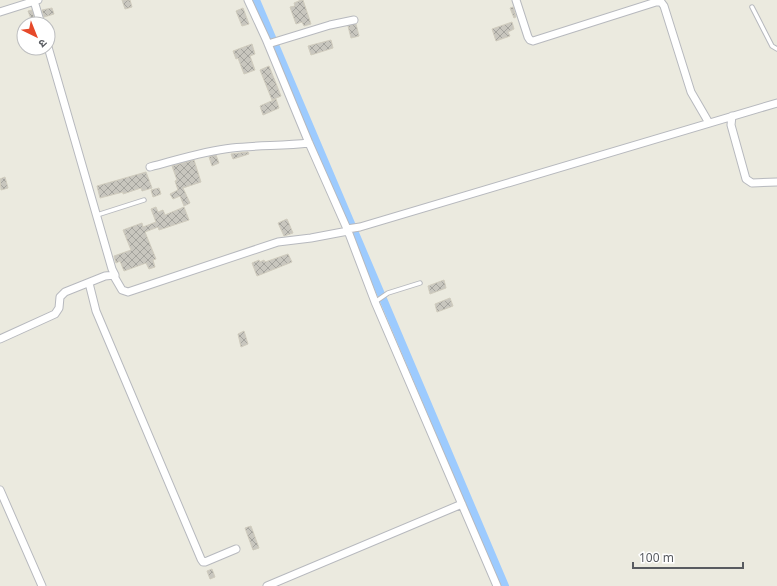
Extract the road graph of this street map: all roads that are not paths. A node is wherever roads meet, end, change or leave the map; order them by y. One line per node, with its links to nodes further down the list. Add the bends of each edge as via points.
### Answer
1 (248, 0): 8 (street)
2 (516, 0): 13 (street, via 528,37 532,41 661,2 691,92)
3 (36, 1): 5 (street); 6 (street)
4 (752, 7): 9 (lane, via 772,46)
5 (0, 12)
6 (39, 16)
7 (354, 20): 8 (street)
8 (270, 44): 14 (street)
9 (777, 49)
10 (51, 56): 18 (street)
11 (777, 103): 12 (street)
12 (732, 116): 13 (street); 16 (street, via 731,125 746,179 752,183)
13 (709, 123): 19 (street)
14 (309, 143): 15 (street, via 231,148); 19 (street)
15 (150, 167)
16 (777, 182)
17 (144, 200): 18 (lane)
18 (97, 216): 20 (street)
19 (348, 230): 20 (street, via 278,242 128,292 122,290); 23 (street)
20 (115, 275): 21 (street)
21 (89, 283): 24 (street, via 65,292 59,299 55,314); 27 (street, via 96,311 201,559 205,562)
22 (420, 283): 23 (lane, via 384,295)
23 (377, 300): 26 (street)
24 (0, 339)
25 (0, 490): 28 (street)
26 (462, 504): 29 (street); 30 (street)
27 (236, 549)
28 (42, 586)
29 (267, 586)
30 (497, 586)

